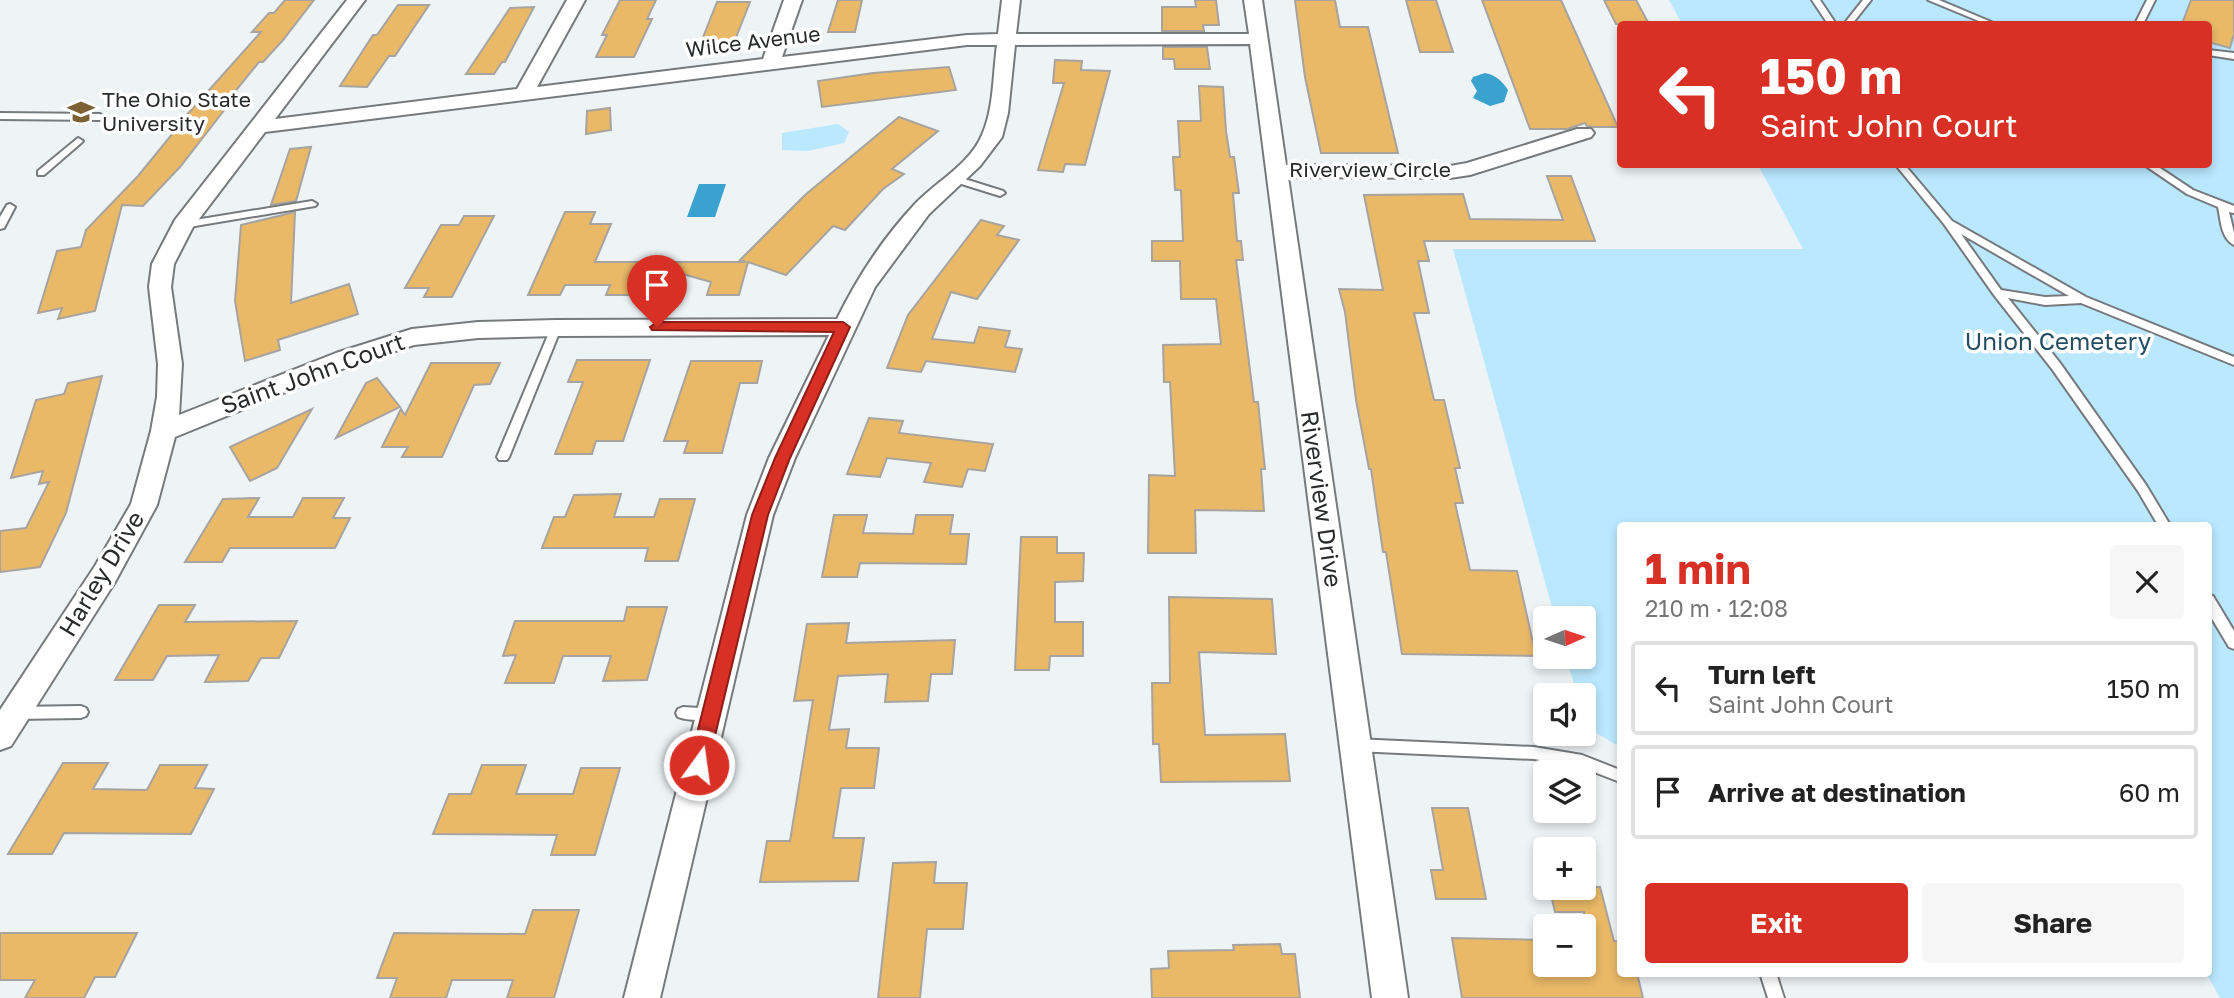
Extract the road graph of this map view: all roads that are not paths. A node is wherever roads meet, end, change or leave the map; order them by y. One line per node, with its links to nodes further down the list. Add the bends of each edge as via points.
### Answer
1 (356, 0): 22 (street, Harley Drive)
2 (576, 0): 19 (street)
3 (793, 0): 18 (street)
4 (1011, 0): 14 (street)
5 (1253, 0): 15 (street, Riverview Drive)
6 (1816, 0): 10 (lane)
7 (1867, 0): 11 (lane)
8 (1932, 0): 12 (lane)
9 (2151, 0): 13 (lane)
10 (1830, 21)
11 (1850, 21)
12 (1984, 21)
13 (2140, 21)
14 (1007, 38): 15 (street, Wilce Avenue); 18 (street, Wilce Avenue); 29 (street, via 992,136)
15 (1258, 39): 27 (street, Riverview Drive)
16 (2212, 53): 17 (lane)
17 (2234, 56)
18 (771, 63): 19 (street, Wilce Avenue)
19 (523, 94): 22 (street, Wilce Avenue)
20 (0, 116): 21 (lane)
21 (100, 117)
22 (257, 127): 35 (street, Harley Drive)
23 (1584, 133): 27 (street, Riverview Circle, via 1450,172)
24 (78, 141): 28 (lane)
25 (1902, 168): 34 (lane)
26 (2153, 168): 33 (lane, via 2190,192)
27 (1276, 171): 53 (street, Riverview Drive)
28 (40, 173)
29 (955, 179): 30 (lane); 40 (street, via 922,209 883,258)
30 (1000, 193)
31 (312, 204): 35 (lane)
32 (10, 207): 36 (lane)
33 (2229, 209): 37 (lane)
34 (1948, 222): 38 (lane); 39 (lane)
35 (183, 225): 43 (street, Harley Drive, via 163,264 160,287 170,364)
36 (0, 226)
37 (2234, 242)
38 (1998, 293): 39 (lane, via 2045,301); 45 (lane, via 2056,366)
39 (2082, 299): 42 (lane)
40 (843, 327): 41 (street, Saint John Court); 51 (street, via 760,515)
41 (556, 328): 43 (street, Saint John Court, via 412,337 344,359); 44 (lane)
42 (2234, 361)
43 (164, 431): 49 (street, Harley Drive, via 138,517)
44 (503, 457)
45 (2162, 522)
46 (2212, 607): 47 (lane)
47 (2234, 643)
48 (81, 712): 49 (lane)
49 (15, 713): 52 (street, Harley Drive)
50 (683, 713): 51 (lane)
51 (712, 713): 56 (street)
52 (0, 736)
53 (1355, 745): 54 (lane, via 1534,752 1582,761); 57 (street, Riverview Drive)
54 (1617, 775)
55 (1769, 977): 58 (lane)
56 (642, 998)
57 (1390, 998)
58 (1776, 998)

